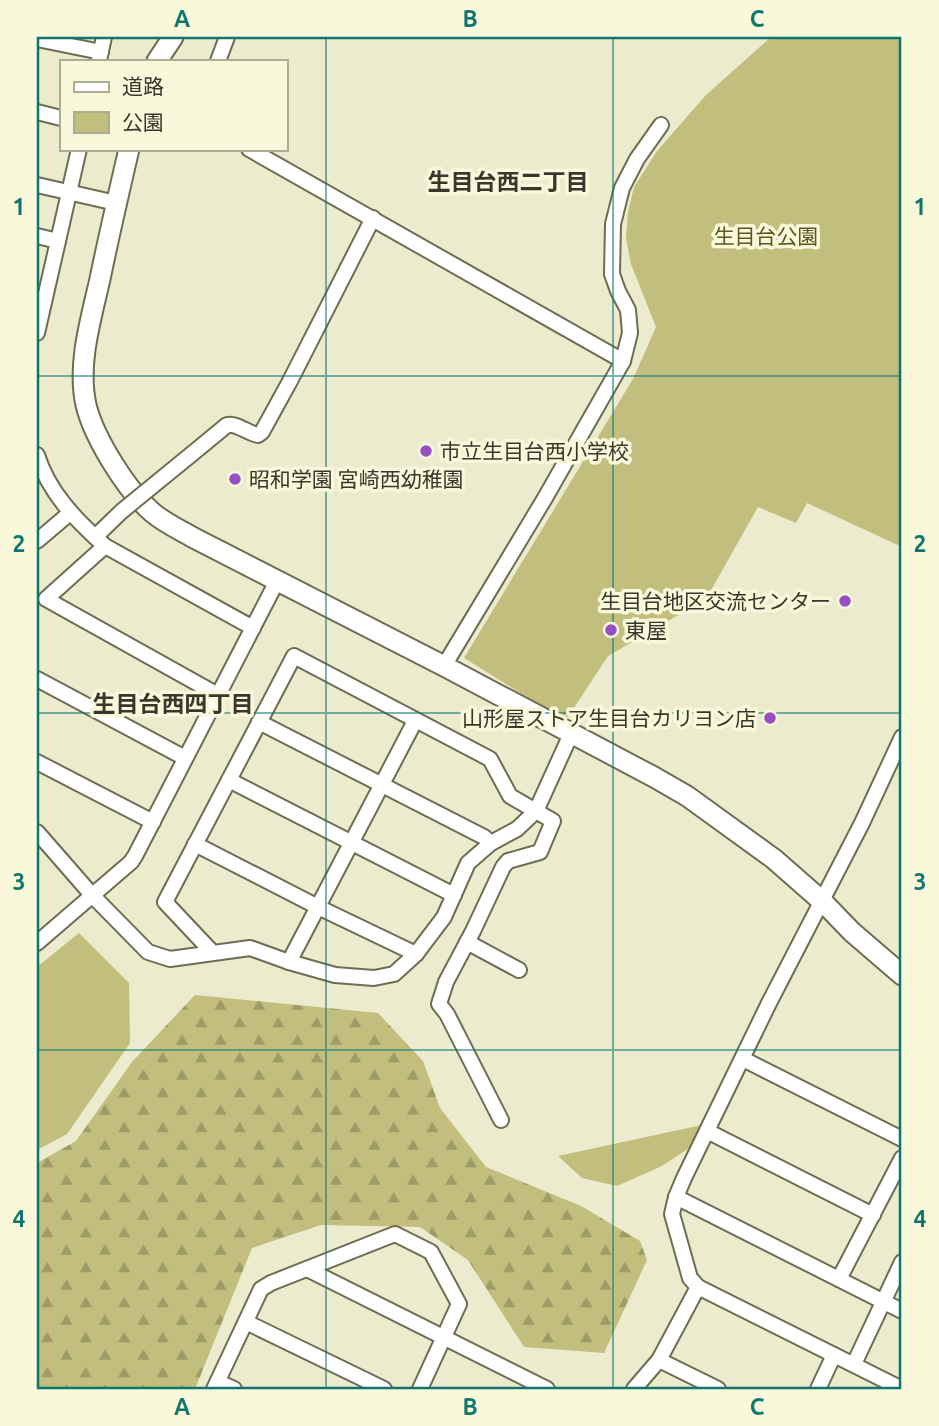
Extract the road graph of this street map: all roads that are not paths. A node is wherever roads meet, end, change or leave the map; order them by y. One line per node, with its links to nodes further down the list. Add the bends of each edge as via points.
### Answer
1 (104, 37): 5 (street)
2 (173, 37): 6 (street)
3 (227, 37): 7 (street)
4 (37, 39): 5 (street)
5 (100, 57)
6 (158, 60)
7 (218, 60)
8 (37, 112): 9 (street)
9 (60, 118)
10 (661, 125): 22 (street, via 622,188 613,224 612,274 628,310 630,333)
11 (79, 150): 15 (street)
12 (129, 150): 16 (street)
13 (251, 150): 17 (street)
14 (37, 185): 15 (street)
15 (69, 192): 16 (street); 19 (street)
16 (116, 203): 27 (street, via 85,352 86,405 97,436 139,500 154,514)
17 (373, 219): 22 (street); 26 (street, bridge, via 262,432 251,434 227,425 122,511)
18 (37, 236): 19 (street)
19 (58, 241): 20 (street)
20 (39, 311): 21 (street)
21 (37, 333)
22 (623, 361): 29 (street)
23 (37, 455): 24 (street)
24 (70, 513): 25 (street); 26 (street)
25 (40, 534)
26 (100, 541): 28 (street); 31 (street, via 46,600)
27 (277, 581): 28 (street); 29 (street)
28 (253, 628): 31 (street)
29 (444, 666): 34 (street)
30 (37, 679): 36 (street)
31 (218, 695): 36 (street)
32 (415, 721): 33 (street, via 294,656); 39 (street); 40 (street, via 490,759 510,796)
33 (259, 722): 38 (street); 39 (street)
34 (571, 734): 40 (street); 48 (street, via 687,796 774,859)
35 (902, 737): 48 (street)
36 (185, 758): 41 (street)
37 (37, 762): 41 (street)
38 (229, 780): 43 (street); 45 (street)
39 (382, 784): 43 (street); 44 (street)
40 (536, 811): 44 (street, via 517,829); 50 (street, via 554,821 540,852 508,861 503,867)
41 (153, 822): 46 (street, via 131,862)
42 (37, 832): 46 (street)
43 (351, 842): 47 (street); 49 (street)
44 (491, 843): 47 (street, via 468,863)
45 (195, 844): 49 (street); 52 (street, via 165,902)
46 (92, 895): 51 (street); 52 (street, via 148,952 170,959)
47 (454, 895): 53 (street, via 444,917)
48 (823, 902): 56 (street); 57 (street)
49 (318, 907): 53 (street); 54 (street)
50 (467, 942): 55 (street); 58 (street, via 439,1004)
51 (37, 943)
52 (214, 953): 54 (street, via 250,948)
53 (416, 954): 54 (street, via 394,974 374,978 335,975)
54 (289, 962)
55 (519, 970)
56 (902, 975)
57 (743, 1059): 59 (street); 60 (street)
58 (501, 1120)
59 (707, 1131): 62 (street); 63 (street)
60 (902, 1139)
61 (902, 1158): 63 (street)
62 (676, 1196): 66 (street); 67 (street, via 672,1214 690,1278)
63 (873, 1215): 66 (street)
64 (902, 1262): 68 (street)
65 (307, 1269): 70 (street, via 261,1289); 71 (street); 71 (street, via 394,1234 431,1252 459,1304)
66 (839, 1279): 68 (street)
67 (698, 1287): 72 (street); 73 (street)
68 (883, 1302): 69 (street); 74 (street)
69 (902, 1311)
70 (246, 1322): 75 (street); 77 (street)
71 (444, 1339): 78 (street); 79 (street)
72 (834, 1355): 74 (street); 82 (street)
73 (659, 1360): 80 (street); 81 (street)
74 (854, 1364): 83 (street)
75 (216, 1386): 76 (street)
76 (234, 1389)
77 (384, 1389)
78 (421, 1389)
79 (547, 1389)
80 (634, 1389)
81 (718, 1389)
82 (818, 1389)
83 (902, 1389)

